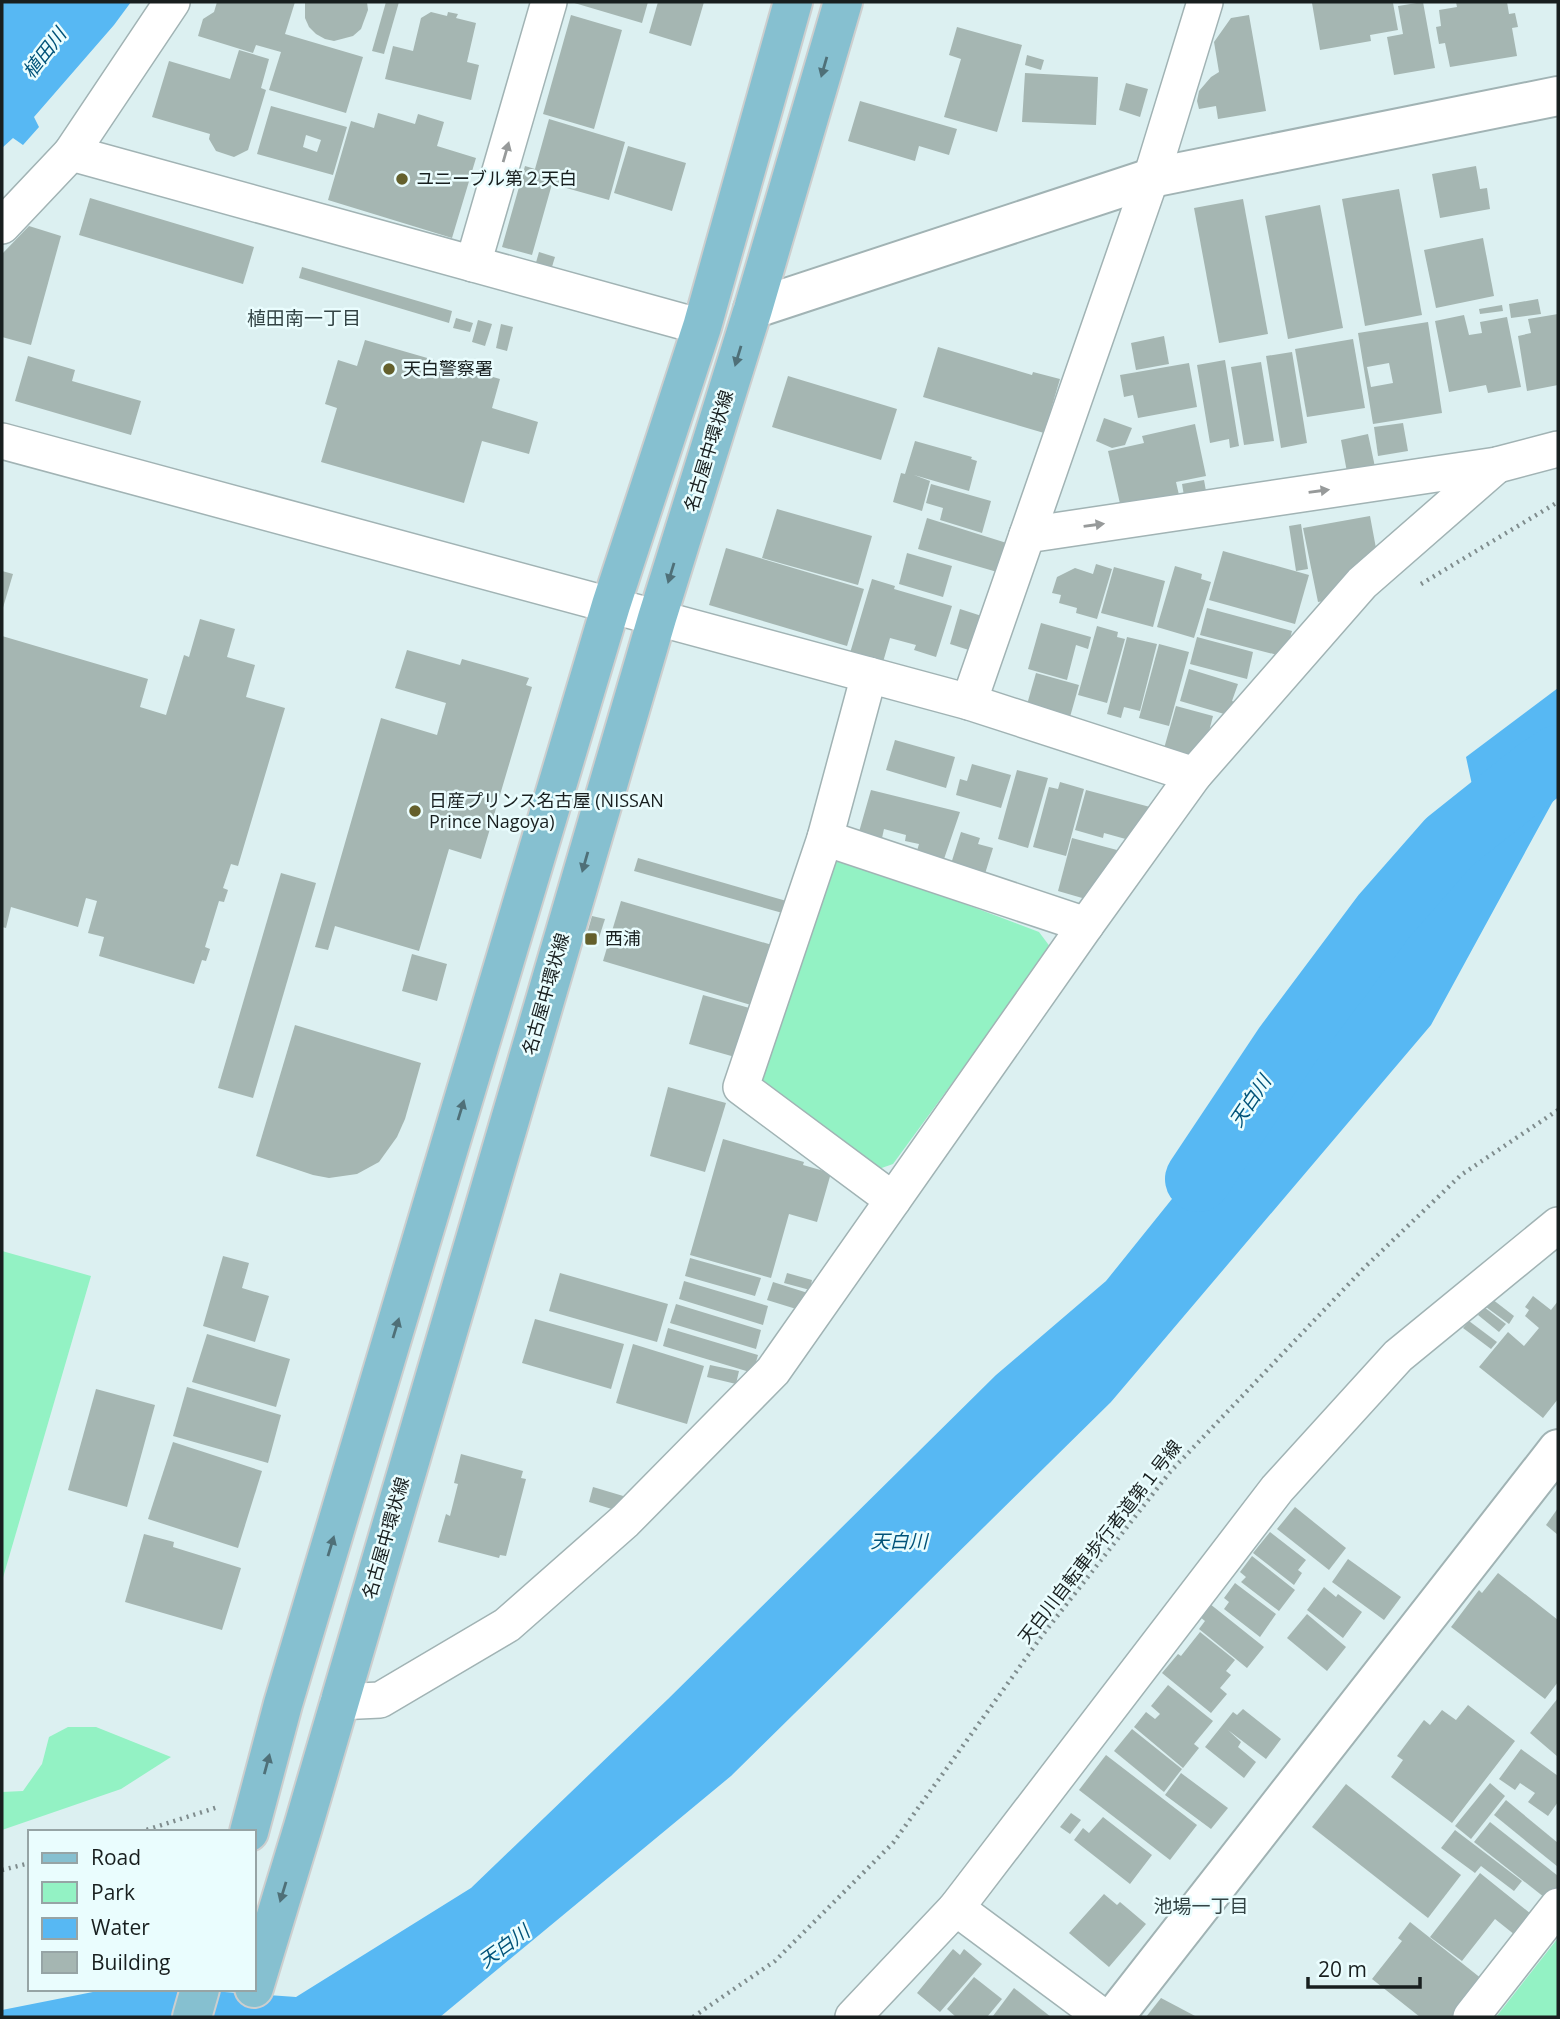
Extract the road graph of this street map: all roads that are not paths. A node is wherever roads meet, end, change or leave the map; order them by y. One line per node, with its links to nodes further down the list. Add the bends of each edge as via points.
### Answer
1 (172, 2): 7 (street)
2 (550, 2): 10 (street, one-way to 2)
3 (793, 2): 12 (main road)
4 (843, 2): 11 (main road, 名古屋中環状線, one-way to 11)
5 (1205, 2): 8 (street)
6 (1558, 96): 8 (street)
7 (71, 153): 9 (street); 10 (street)
8 (1151, 178): 11 (street); 16 (street)
9 (2, 226)
10 (473, 264): 12 (street)
11 (753, 309): 18 (main road, 名古屋中環状線, one-way to 18)
12 (702, 327): 17 (main road)
13 (2, 441): 17 (street)
14 (1558, 449): 15 (street)
15 (1497, 465): 16 (street, one-way to 15); 21 (street, via 1362,583)
16 (1027, 535): 20 (street)
17 (611, 605): 18 (street); 28 (main road, one-way to 17)
18 (657, 618): 19 (street); 27 (main road, 名古屋中環状線, one-way to 27)
19 (869, 675): 20 (street); 22 (street)
20 (969, 702): 21 (street)
21 (1194, 775): 23 (street)
22 (825, 838): 23 (street); 24 (street, via 741,1087)
23 (1086, 925): 24 (street)
24 (893, 1200): 27 (street, via 774,1371 625,1521 508,1625 380,1700)
25 (1558, 1225): 30 (street, via 1398,1356 1277,1489)
26 (1558, 1449): 38 (street)
27 (338, 1702): 31 (main road, 名古屋中環状線, one-way to 31)
28 (252, 1819)
29 (1558, 1906): 39 (street)
30 (956, 1908): 36 (street); 37 (street)
31 (256, 1982)
32 (199, 1991): 34 (main road)
33 (253, 1991): 35 (main road, 名古屋中環状線)
34 (192, 2017)
35 (245, 2017)
36 (853, 2017)
37 (1103, 2017)
38 (1114, 2017)
39 (1471, 2017)

